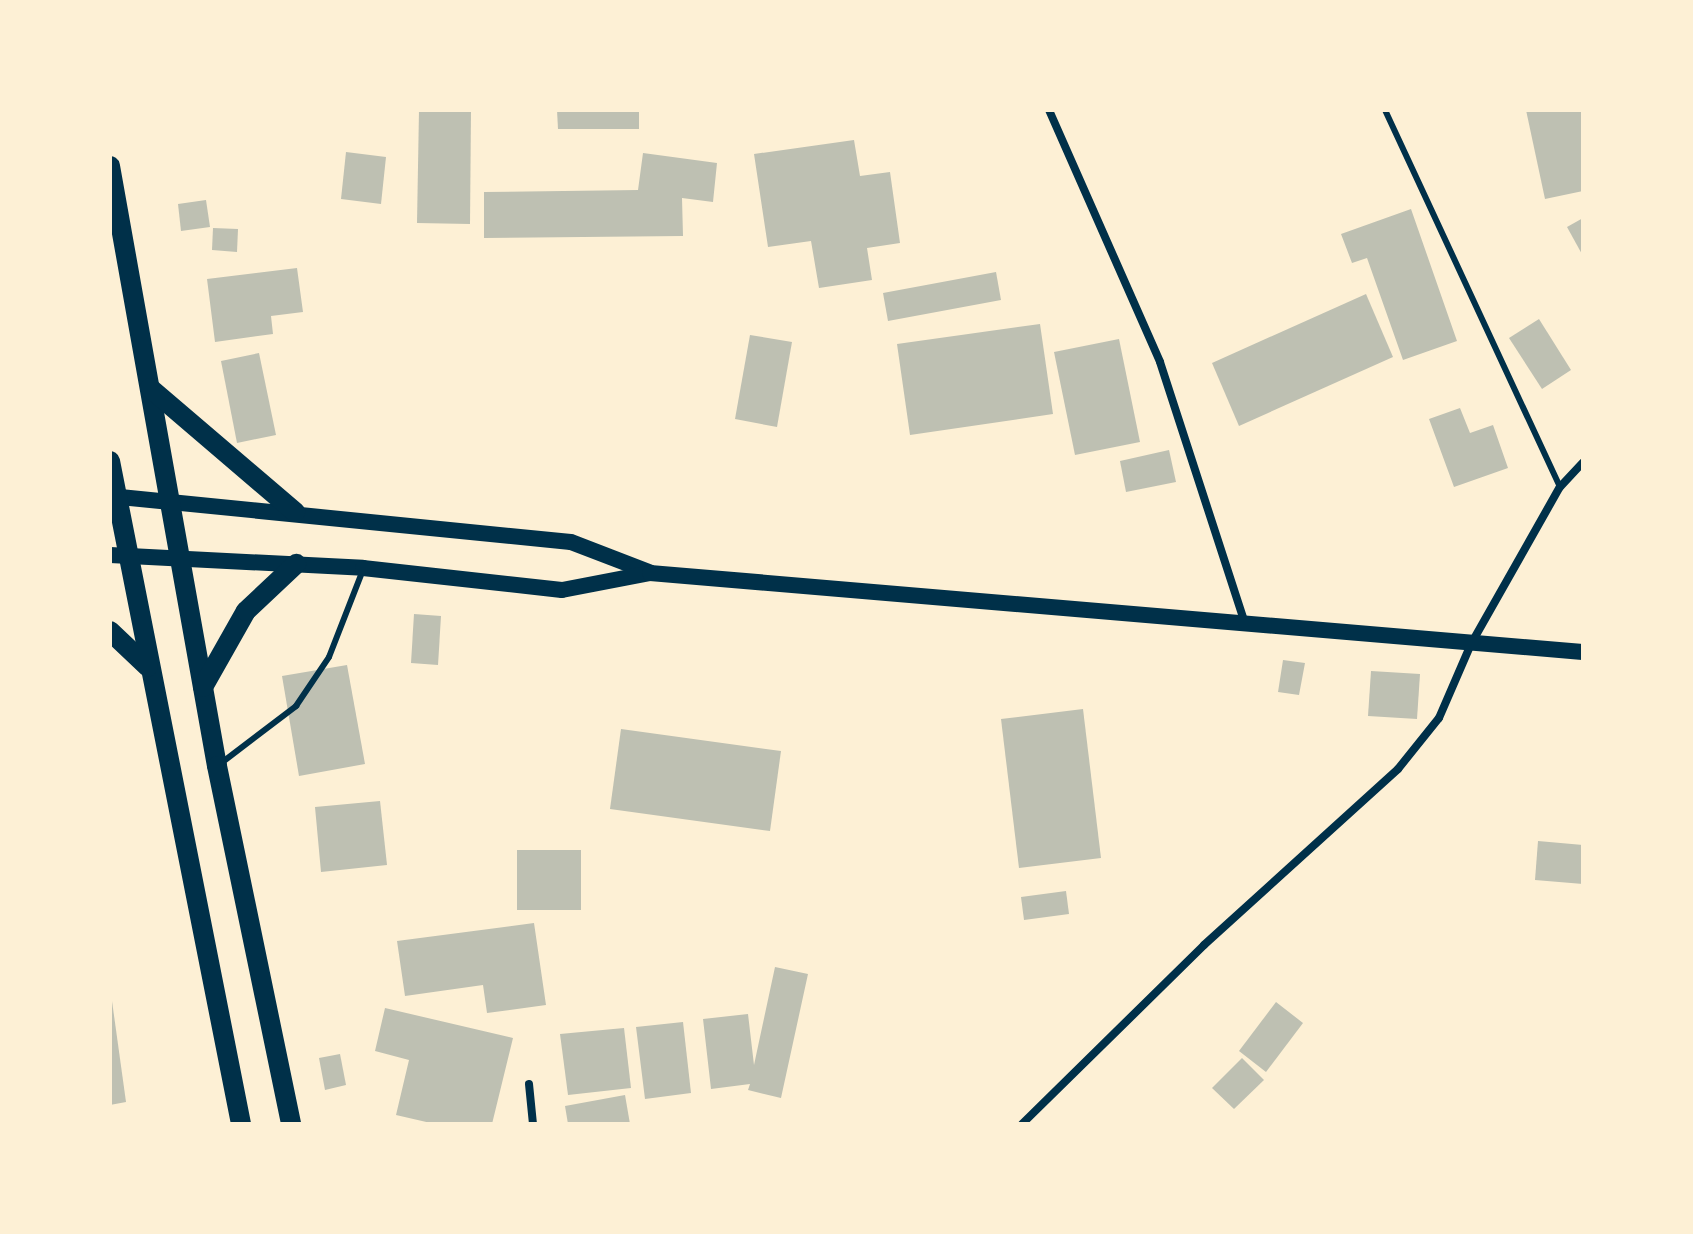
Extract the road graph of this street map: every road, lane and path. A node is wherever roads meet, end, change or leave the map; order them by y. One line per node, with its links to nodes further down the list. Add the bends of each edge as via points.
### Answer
1 (1049, 110): 16 (street, via 1160,362)
2 (1385, 110): 7 (lane)
3 (110, 166): 4 (main road)
4 (150, 388): 9 (main road); 10 (main road)
5 (110, 461): 8 (main road)
6 (1583, 462): 7 (street)
7 (1560, 487): 18 (street)
8 (113, 496): 9 (main road); 11 (main road)
9 (171, 501): 10 (main road); 12 (main road)
10 (295, 512): 15 (main road, via 571,542)
11 (119, 555): 12 (main road); 20 (main road)
12 (179, 557): 13 (main road); 21 (main road)
13 (296, 564): 14 (main road); 21 (main road, via 246,611)
14 (363, 568): 15 (main road, via 562,590); 22 (lane, via 329,657 296,706)
15 (650, 573): 16 (main road)
16 (1245, 623): 18 (main road)
17 (110, 631): 20 (main road)
18 (1471, 644): 19 (main road); 27 (street, via 1439,718 1398,769 1204,945)
19 (1583, 652)
20 (148, 667): 24 (main road)
21 (203, 687): 22 (main road)
22 (217, 766): 25 (main road)
23 (529, 1084): 26 (street)
24 (241, 1124)
25 (291, 1124)
26 (533, 1124)
27 (1022, 1124)

